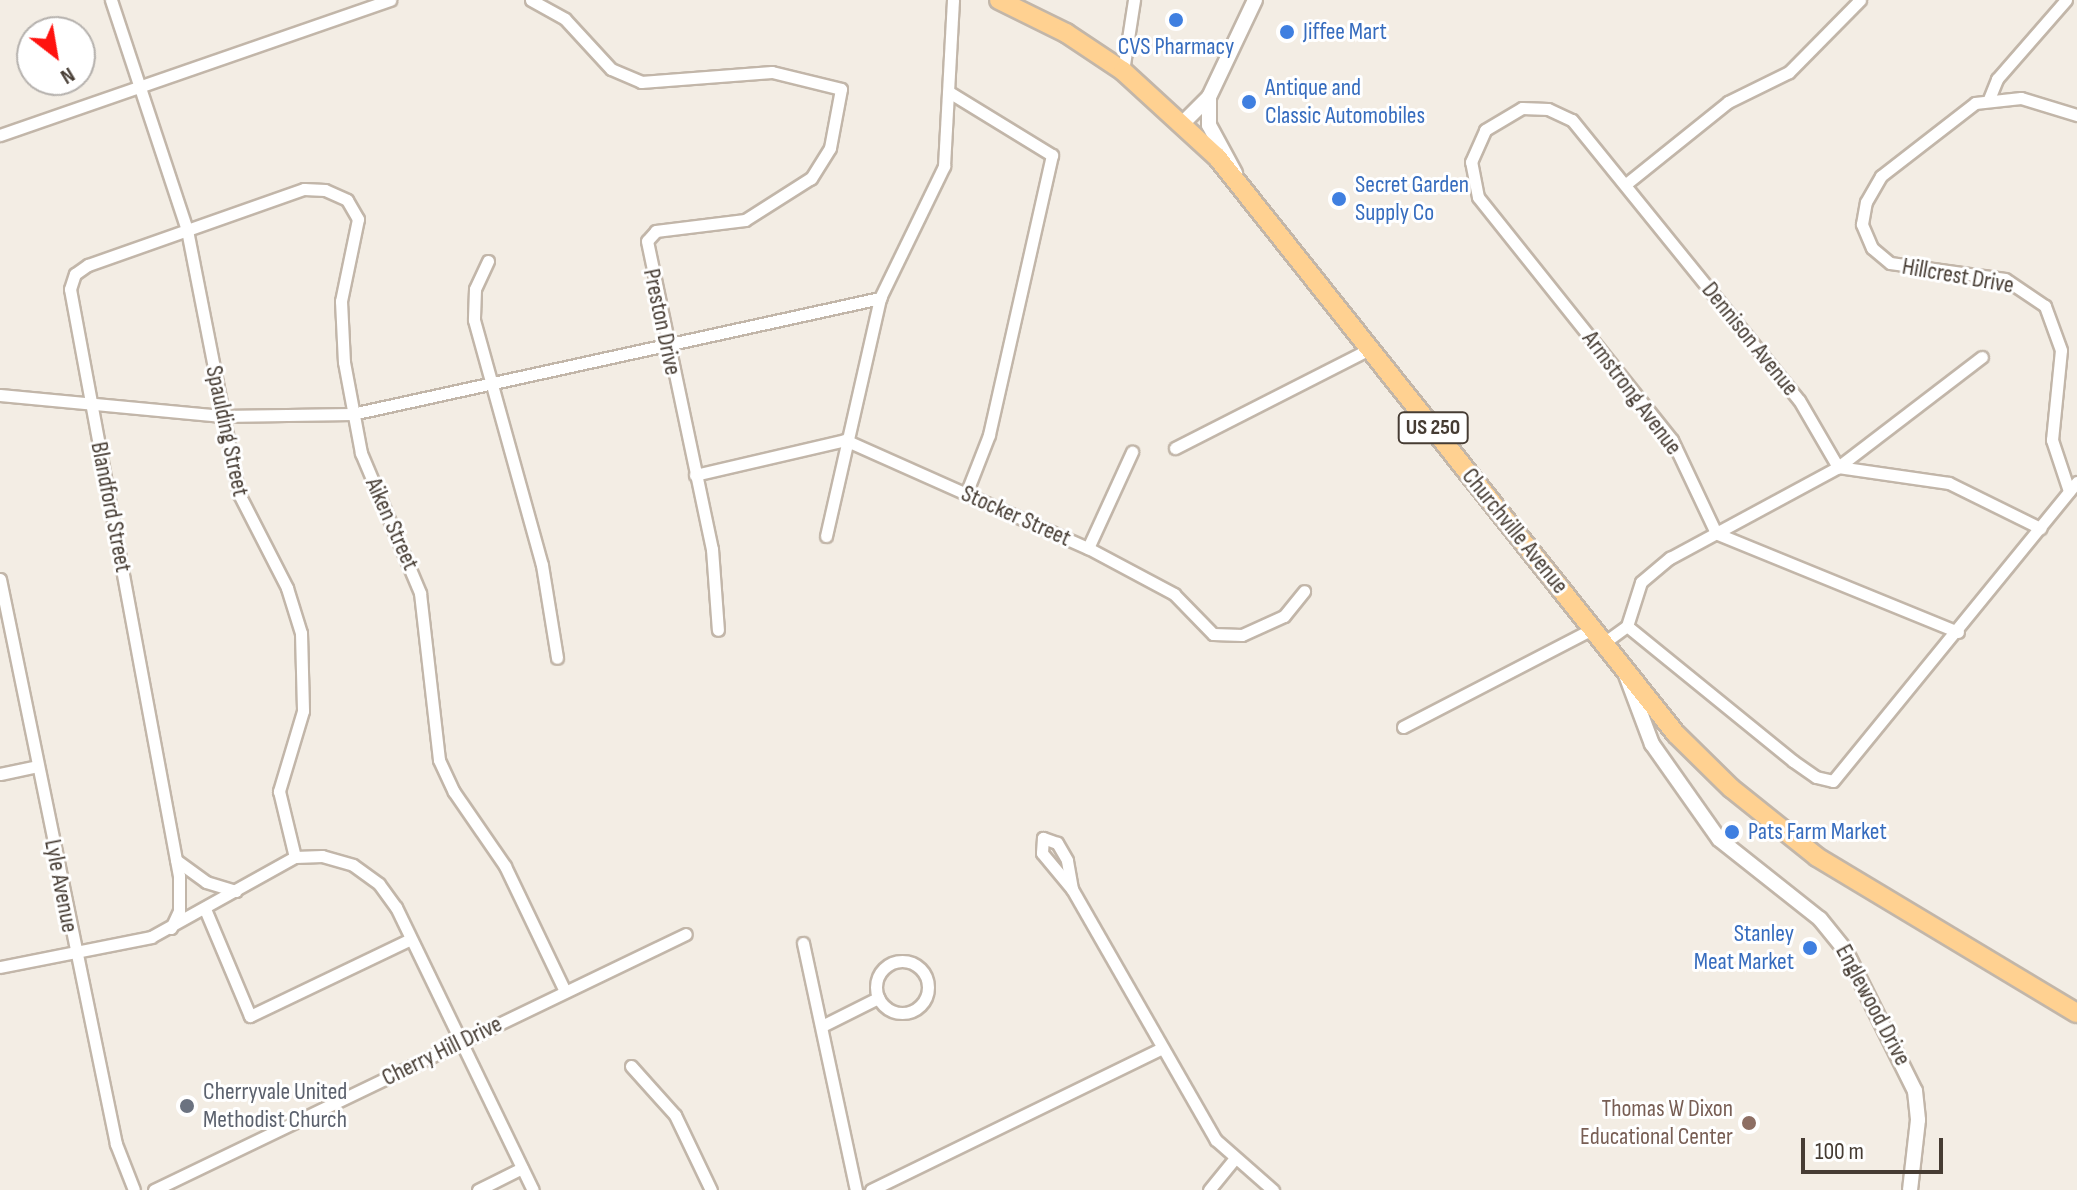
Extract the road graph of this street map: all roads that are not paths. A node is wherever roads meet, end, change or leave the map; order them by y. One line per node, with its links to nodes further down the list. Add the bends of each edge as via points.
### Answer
1 (111, 0): 11 (street, Spaulding Street)
2 (390, 0): 11 (street)
3 (531, 0): 24 (street, Preston Drive, via 565,19 611,69 641,82 772,72 841,89 830,148 811,178 740,221 649,236 646,250)
4 (953, 0): 12 (street)
5 (999, 0): 10 (main road, Churchville Avenue / US 250, via 1066,33)
6 (1134, 0): 10 (street)
7 (1255, 0): 13 (street)
8 (1860, 0): 19 (street, via 1796,67 1728,102)
9 (2066, 0): 14 (street, via 1997,79)
10 (1123, 71): 16 (main road, Churchville Avenue / US 250)
11 (138, 87): 18 (street); 21 (street, Spaulding Street)
12 (949, 92): 23 (street, via 939,183); 38 (street, via 1052,155 989,435)
13 (1209, 97): 16 (street); 20 (street, via 1209,125)
14 (1989, 99): 15 (street, Hillcrest Drive, via 2033,100); 37 (street, Hillcrest Drive, via 1950,118 1881,176 1865,204 1864,232 1872,248 1890,263 2005,279 2045,306 2061,350 2052,445)
15 (2077, 115)
16 (1184, 122): 20 (main road, Churchville Avenue / US 250)
17 (1492, 123): 19 (street, Dennison Avenue, via 1522,108 1557,112 1577,125); 40 (street, Armstrong Avenue, via 1478,140 1471,162 1478,197 1667,434)
18 (0, 135)
19 (1626, 184): 35 (street, Dennison Avenue, via 1799,400)
20 (1243, 189): 25 (main road, Churchville Avenue / US 250)
21 (187, 230): 29 (street, Blandford Street, via 88,265 72,279 70,296); 30 (street, Aiken Street, via 304,189 330,191 350,203 359,232 340,321); 31 (street, Spaulding Street)
22 (488, 261): 27 (street, via 473,307)
23 (880, 298): 24 (street); 32 (street)
24 (667, 343): 27 (street); 36 (street, Preston Drive)
25 (1369, 349): 33 (street); 48 (main road, Churchville Avenue / US 250)
26 (1982, 357): 35 (street)
27 (488, 383): 30 (street); 49 (street, via 541,559)
28 (0, 395): 29 (street)
29 (90, 405): 31 (street); 57 (street, Blandford Street)
30 (352, 414): 31 (street); 67 (street, Aiken Street, via 365,464 420,593 433,733 443,770 505,866)
31 (222, 416): 56 (street, Spaulding Street, via 242,504 287,588 301,633 303,711 279,791)
32 (845, 440): 36 (street); 38 (street, Stocker Street); 41 (street)
33 (1175, 448)
34 (1132, 452): 42 (street)
35 (1838, 467): 39 (street, via 1949,483); 40 (street)
36 (695, 475): 46 (street, Preston Drive, via 712,549)
37 (2073, 486): 39 (street)
38 (966, 494): 42 (street, Stocker Street)
39 (2040, 528): 47 (street)
40 (1716, 533): 45 (street, via 1641,582); 47 (street)
41 (826, 536)
42 (1088, 548): 44 (street, Stocker Street, via 1174,594 1205,630 1218,636 1242,635 1284,616)
43 (0, 579): 54 (street, Lyle Avenue)
44 (1304, 591)
45 (1627, 626): 47 (street, via 1793,761 1816,777 1837,780); 48 (street)
46 (718, 630)
47 (1958, 632)
48 (1600, 635): 50 (main road, Churchville Avenue / US 250); 51 (street)
49 (557, 658)
50 (1623, 667): 52 (main road, Churchville Avenue / US 250); 53 (street, Englewood Drive)
51 (1403, 727)
52 (1676, 734): 53 (street); 69 (main road, Churchville Avenue / US 250, via 1770,823 1817,857)
53 (1658, 748): 85 (street, Englewood Drive, via 1724,845 1820,919 1845,950 1915,1091 1918,1120)
54 (37, 766): 55 (street); 65 (street, Lyle Avenue)
55 (0, 774)
56 (295, 857): 59 (street); 63 (street, via 332,859 368,874 391,900)
57 (175, 859): 59 (street, via 206,882); 61 (street, Blandford Street, via 181,901)
58 (1072, 889): 72 (street)
59 (236, 891): 60 (street)
60 (205, 909): 61 (street); 63 (street, via 250,1016)
61 (171, 928): 65 (street)
62 (686, 934): 67 (street, Cherry Hill Drive)
63 (411, 939): 71 (street)
64 (803, 943): 70 (street)
65 (74, 952): 66 (street); 76 (street, Lyle Avenue, via 116,1144)
66 (0, 967)
67 (565, 991): 71 (street, Cherry Hill Drive)
68 (878, 998): 68 (street, via 893,1012 912,1011 928,993 925,974 911,962 890,963 876,980); 70 (street)
69 (2077, 1013)
70 (822, 1026): 81 (street)
71 (462, 1041): 75 (street); 77 (street, Cherry Hill Drive)
72 (1162, 1048): 74 (street, via 1216,1140); 82 (street)
73 (631, 1066): 80 (street, via 675,1115)
74 (1235, 1158): 83 (street); 84 (street)
75 (522, 1168): 78 (street); 79 (street)
76 (134, 1190)
77 (154, 1190)
78 (478, 1190)
79 (533, 1190)
80 (711, 1190)
81 (856, 1190)
82 (871, 1190)
83 (1209, 1190)
84 (1273, 1190)
85 (1910, 1190)

